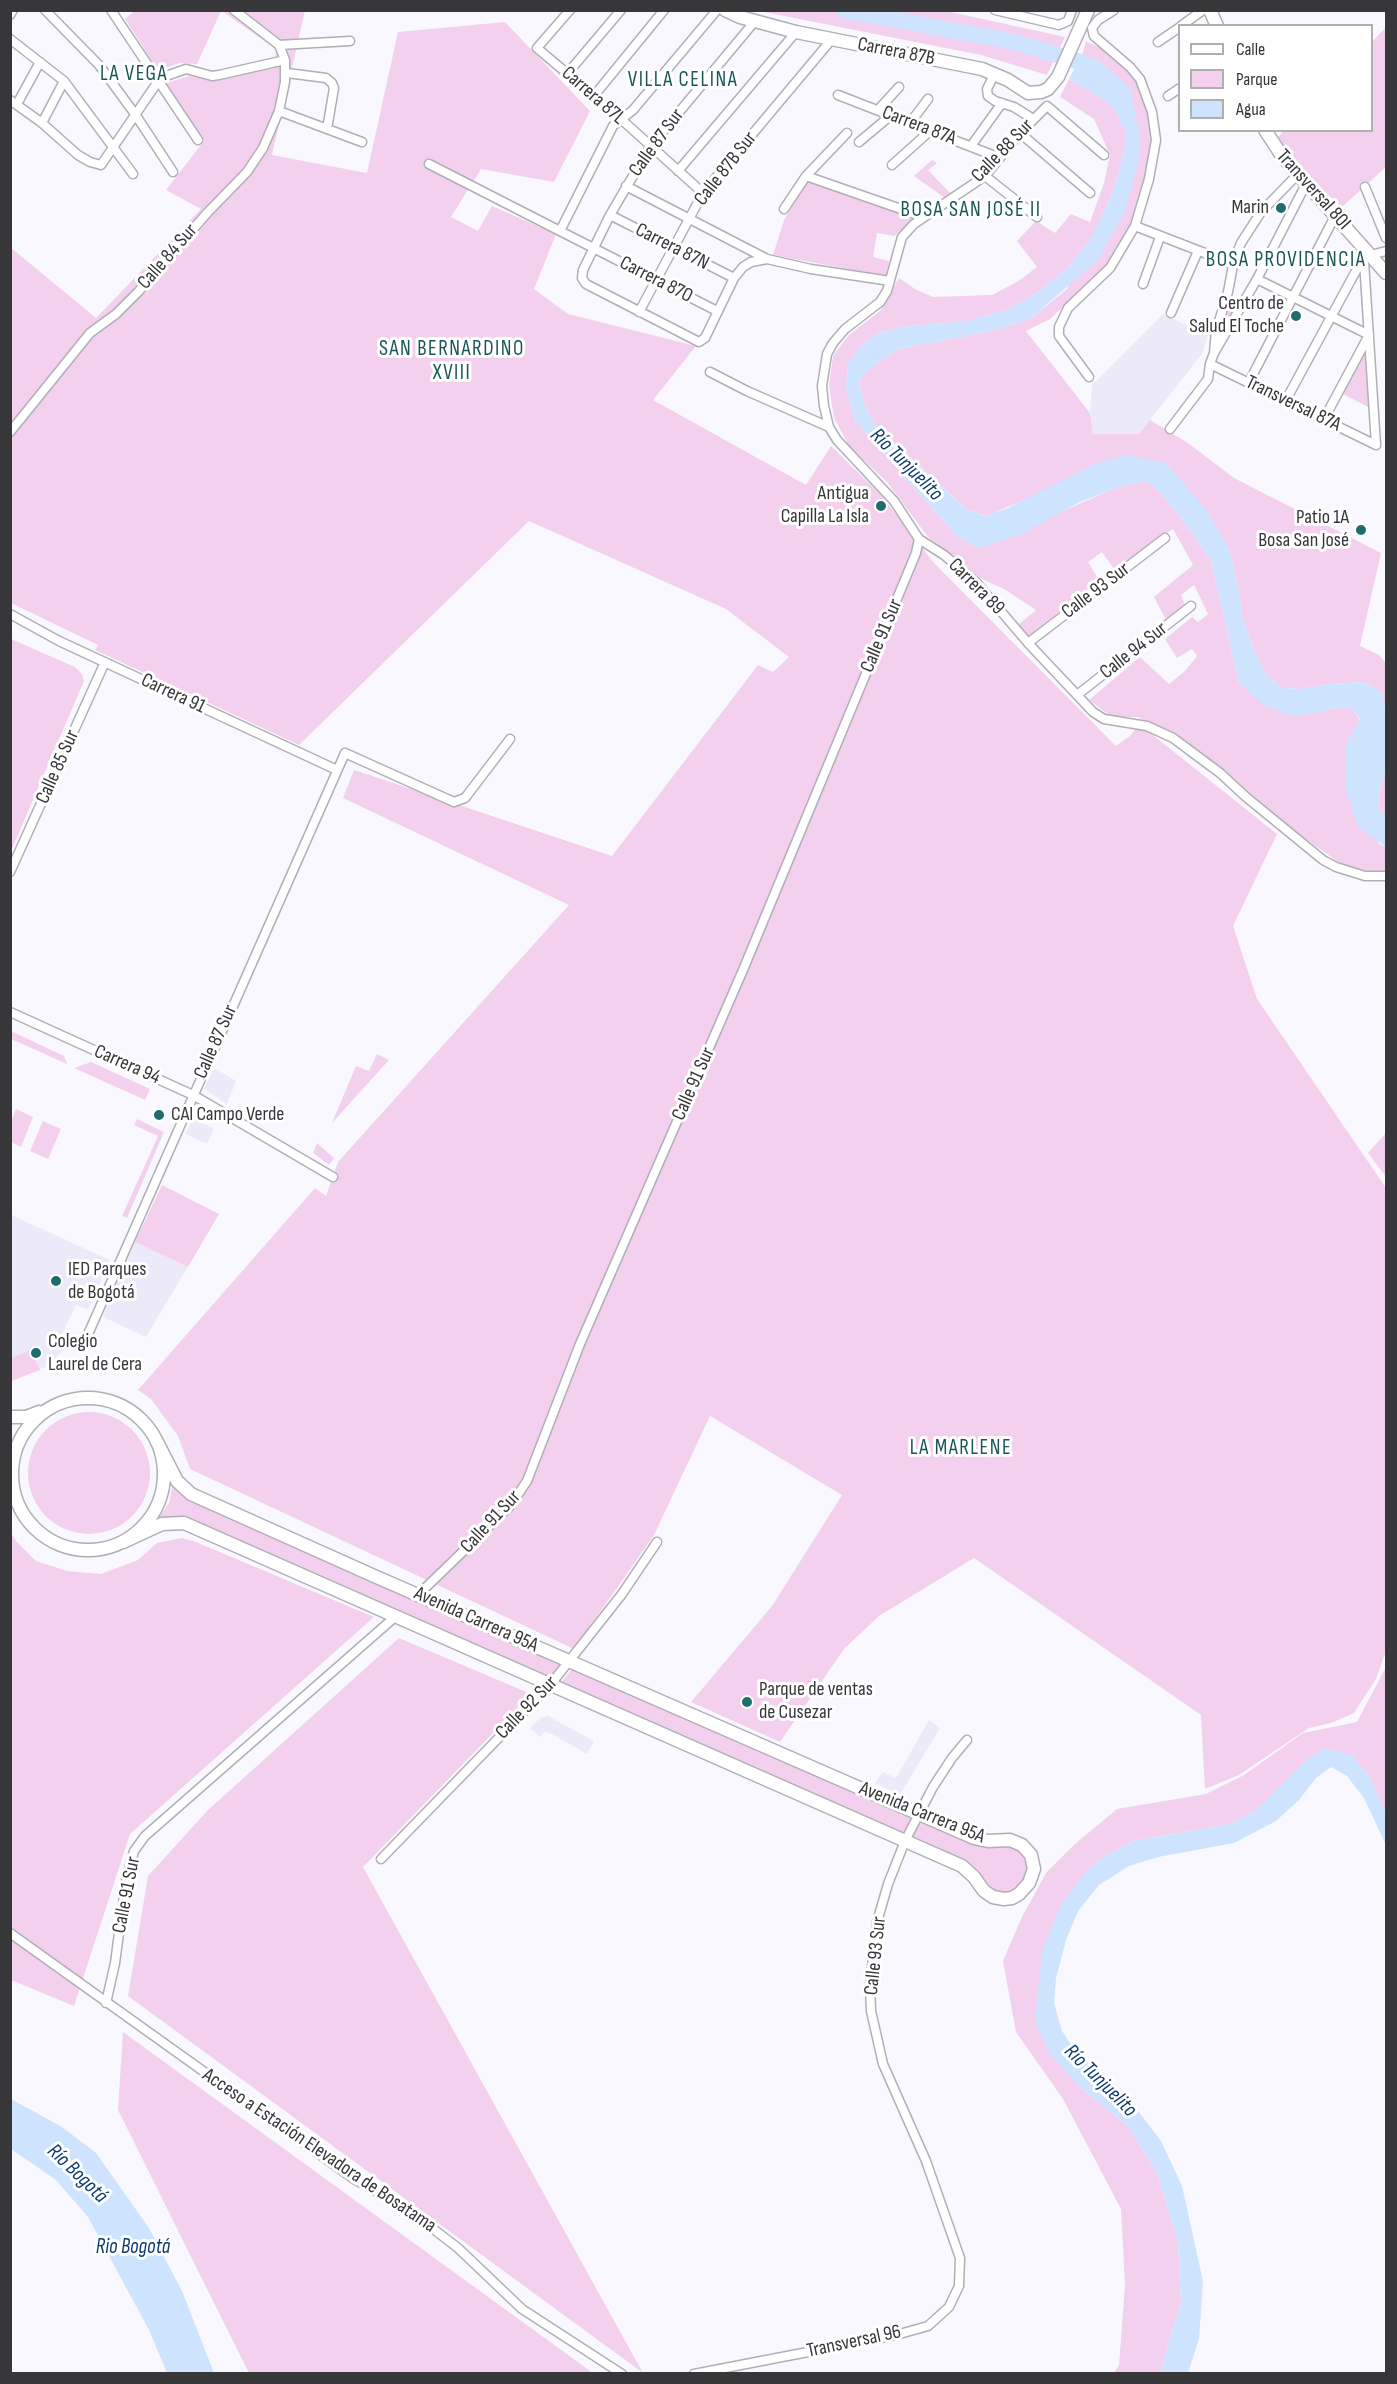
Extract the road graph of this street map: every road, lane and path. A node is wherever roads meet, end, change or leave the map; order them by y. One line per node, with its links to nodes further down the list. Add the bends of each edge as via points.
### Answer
1 (13, 10): 16 (street)
2 (45, 10): 44 (street, via 99,65)
3 (111, 10): 32 (street)
4 (234, 10): 26 (street)
5 (570, 10): 30 (street, Carrera 87L, via 537,48)
6 (621, 10): 30 (street)
7 (664, 10): 38 (street)
8 (717, 10): 47 (street)
9 (725, 10): 17 (main road, Carrera 87B)
10 (995, 10): 11 (street, via 1059,25 1068,21)
11 (1071, 10)
12 (1088, 10): 31 (main road, Carrera 87B, via 1058,77 1047,89 1028,93)
13 (1114, 10): 81 (street, via 1098,20 1092,28 1094,36 1140,79 1155,126 1155,155)
14 (1203, 10): 18 (street)
15 (1210, 10): 19 (main road)
16 (10, 15)
17 (755, 21): 21 (main road, Carrera 87B); 60 (street, Calle 87 Sur)
18 (1183, 24)
19 (1216, 24)
20 (1178, 27): 25 (street)
21 (796, 32): 23 (main road, Carrera 87B); 65 (street)
22 (10, 39): 28 (street)
23 (832, 39): 31 (main road, Carrera 87B); 73 (street, Calle 87B Sur)
24 (350, 41): 26 (street)
25 (1158, 42)
26 (279, 45): 27 (street, Calle 84 Sur)
27 (285, 60): 29 (street, Calle 84 Sur); 32 (street, via 212,76 186,69)
28 (40, 62): 33 (street); 40 (street)
29 (286, 73): 43 (street, Calle 84 Sur); 50 (street, via 326,78 332,83)
30 (567, 74): 38 (street, Carrera 87L)
31 (995, 74): 41 (street, via 987,89 988,96)
32 (159, 80): 44 (street); 55 (street)
33 (64, 81): 48 (street); 58 (street)
34 (899, 87): 42 (street)
35 (1178, 89): 37 (street)
36 (838, 95): 42 (street, Carrera 87A)
37 (1168, 96)
38 (593, 97): 47 (street, Carrera 87L)
39 (928, 99): 49 (street)
40 (14, 102): 48 (street)
41 (1002, 103): 46 (street); 59 (street)
42 (878, 110): 45 (street, Carrera 87A)
43 (279, 111): 50 (street); 113 (street, Calle 84 Sur, via 263,148 247,172 138,292 90,333)
44 (135, 114): 58 (street); 66 (street)
45 (890, 116): 49 (street, Carrera 87A); 57 (street)
46 (1033, 119): 54 (street, Calle 88 Sur); 61 (street, Calle 88 Sur, via 1047,106)
47 (622, 120): 60 (street, Carrera 87L); 82 (street, via 613,126)
48 (42, 123): 58 (street, via 90,162 101,165)
49 (910, 123): 51 (street, Carrera 87A)
50 (327, 129): 56 (street)
51 (930, 131): 59 (street, Carrera 87A); 64 (street)
52 (1267, 132): 70 (main road, Transversal 80I, via 1277,151)
53 (847, 133): 68 (street)
54 (1020, 133): 62 (street, Calle 88 Sur); 74 (street)
55 (198, 140)
56 (362, 142)
57 (859, 142)
58 (114, 146): 67 (street)
59 (971, 146): 62 (street, Carrera 87A)
60 (650, 147): 65 (street, Carrera 87L); 71 (street, Calle 87 Sur)
61 (1104, 155)
62 (1000, 158): 69 (street, Calle 88 Sur)
63 (429, 164): 82 (street, Carrera 87O)
64 (892, 165)
65 (678, 171): 73 (street, Carrera 87L)
66 (173, 172)
67 (133, 174)
68 (806, 176): 75 (street); 78 (street)
69 (985, 176): 78 (street, Calle 88 Sur); 79 (street)
70 (1302, 179): 77 (main road, Transversal 80I); 91 (street, via 1274,197 1251,226); 94 (street)
71 (626, 186): 76 (street, Calle 87 Sur); 80 (street)
72 (1365, 187): 84 (street)
73 (703, 193): 80 (street, Calle 87B Sur)
74 (1090, 193)
75 (784, 210)
76 (609, 215): 85 (street, Carrera 87N); 86 (street, Calle 87 Sur)
77 (1335, 216): 89 (main road, Transversal 80I); 98 (street)
78 (924, 217): 96 (street, Calle 88 Sur, via 902,237)
79 (1037, 217)
80 (690, 218): 85 (street, Calle 87B Sur); 90 (street)
81 (1135, 226): 83 (street); 107 (street, via 1110,268 1065,314 1059,327 1059,336)
82 (560, 231): 86 (street, Carrera 87O)
83 (1160, 237): 87 (street); 97 (street)
84 (1386, 238)
85 (674, 247): 93 (street, Carrera 87N); 95 (street, Calle 87B Sur)
86 (594, 249): 95 (street, Carrera 87O); 100 (street, Calle 87 Sur, via 583,270 586,284)
87 (1198, 251): 91 (street); 101 (street)
88 (1386, 251): 89 (street)
89 (1366, 252): 92 (main road, Transversal 80I); 102 (street); 103 (street)
90 (767, 259): 93 (street, via 751,262); 96 (street)
91 (1233, 264): 104 (street)
92 (1386, 273)
93 (734, 278): 99 (street)
94 (1257, 279): 98 (street); 104 (street)
95 (656, 280): 99 (street, Carrera 87O); 100 (street, Calle 87B Sur)
96 (890, 281): 111 (street, Calle 88 Sur, via 880,302 845,329 827,354 822,386)
97 (1143, 284)
98 (1293, 297): 102 (street); 108 (street)
99 (717, 311): 100 (street, via 705,338 699,342)
100 (639, 312)
101 (1171, 313)
102 (1331, 316): 103 (street); 109 (street)
103 (1369, 335): 110 (street); 110 (street, Transversal 87A, via 1376,446)
104 (1214, 353): 105 (street)
105 (1210, 364): 108 (street, Transversal 87A); 112 (street, via 1208,380)
106 (710, 372): 111 (street)
107 (1089, 377)
108 (1249, 382): 109 (street, Transversal 87A)
109 (1286, 400): 110 (street, Transversal 87A)
110 (1324, 419)
111 (829, 427): 115 (street, Carrera 89, via 894,501)
112 (1170, 429)
113 (10, 432)
114 (1165, 538): 118 (street, Calle 93 Sur)
115 (919, 539): 118 (street, Carrera 89, via 966,572); 135 (street, Calle 91 Sur, via 743,970 580,1344 527,1481 510,1506)
116 (1191, 606): 120 (street, Calle 94 Sur)
117 (10, 614): 119 (street, Carrera 91)
118 (1028, 643): 120 (street, Carrera 89)
119 (105, 662): 122 (street, Carrera 91); 123 (street, Calle 85 Sur)
120 (1077, 695): 124 (street, Carrera 89, via 1104,719 1147,726 1173,738 1323,860 1365,876)
121 (510, 739): 122 (street, Calle 87 Sur, via 465,798 454,801 345,753)
122 (337, 770): 126 (street, Calle 87 Sur)
123 (10, 872)
124 (1386, 876)
125 (10, 1012): 126 (street, Carrera 94)
126 (193, 1095): 127 (street, Carrera 94); 128 (street, Calle 87 Sur)
127 (333, 1177)
128 (89, 1332)
129 (54, 1406): 130 (main road, via 26,1417); 131 (main road, via 83,1398 112,1402 138,1416); 132 (main road, via 22,1436)
130 (10, 1417)
131 (156, 1440): 133 (main road, via 164,1468 161,1498 146,1524); 135 (main road, Avenida Carrera 95A, via 177,1481 191,1494)
132 (12, 1477): 133 (main road, via 21,1508 51,1540 94,1550)
133 (123, 1542): 136 (main road, Avenida Carrera 95A, via 162,1524 184,1523)
134 (657, 1542): 137 (street, Calle 92 Sur)
135 (418, 1595): 137 (main road, Avenida Carrera 95A)
136 (396, 1616): 138 (main road, Avenida Carrera 95A); 144 (street, Calle 91 Sur, via 145,1836 134,1851 126,1881)
137 (570, 1662): 138 (street, Calle 92 Sur); 140 (main road, Avenida Carrera 95A)
138 (551, 1684): 141 (main road, Avenida Carrera 95A); 142 (street, Calle 92 Sur)
139 (967, 1740): 140 (street, Calle 93 Sur)
140 (918, 1814): 141 (street, Calle 93 Sur); 141 (main road, Avenida Carrera 95A, via 974,1838 1010,1840 1022,1845 1031,1856 1034,1869 1029,1882 1012,1898 993,1897 962,1866)
141 (905, 1841): 145 (street, Calle 93 Sur, via 877,1922 871,2011 883,2064 926,2161 960,2258)
142 (381, 1859)
143 (10, 1933): 144 (street, Acceso a Estación Elevadora de Bosatama)
144 (106, 2003): 146 (street, Acceso a Estación Elevadora de Bosatama, via 354,2179 406,2208 458,2248 522,2309)
145 (959, 2286): 147 (street, Transversal 96, via 949,2307 928,2326)
146 (622, 2373)
147 (694, 2373)

